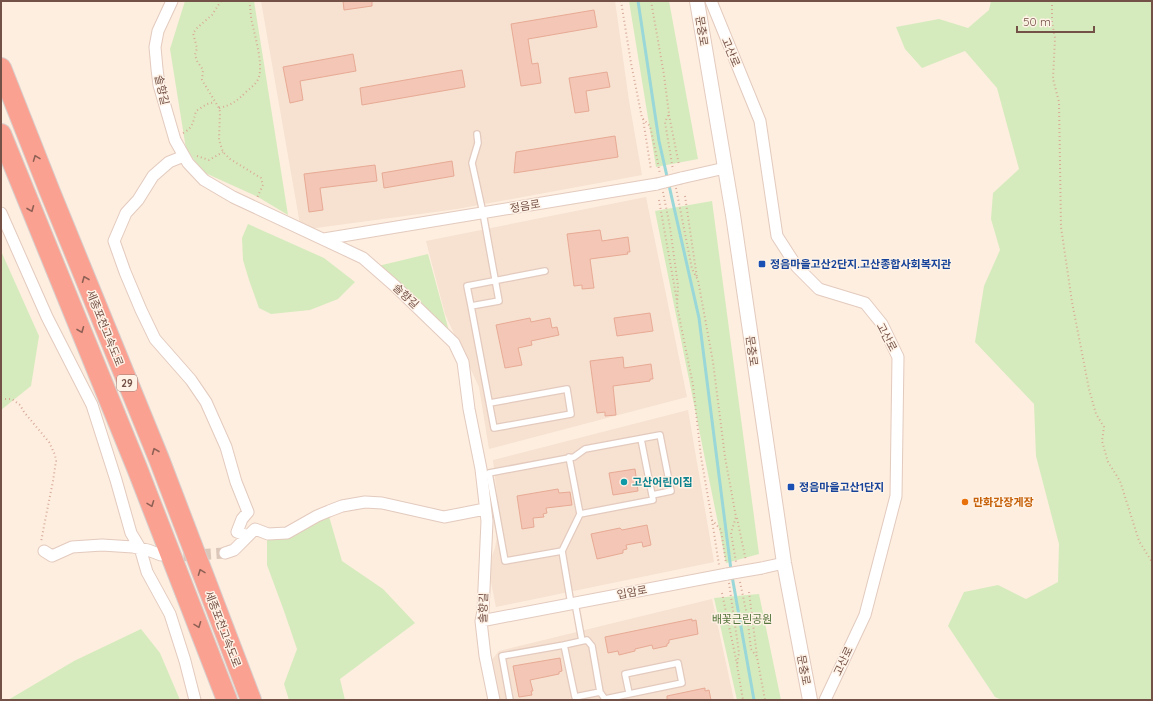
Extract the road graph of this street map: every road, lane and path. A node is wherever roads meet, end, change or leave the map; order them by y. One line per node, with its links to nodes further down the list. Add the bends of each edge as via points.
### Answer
1 (172, 1): 18 (street, 솔향길, via 158,31 155,47 159,85 175,140)
2 (221, 1): 10 (path, via 212,15 193,33 197,48 195,54 203,70 202,80)
3 (249, 1): 11 (path, via 260,62 259,79 240,99)
4 (621, 1): 13 (path)
5 (650, 1): 12 (path)
6 (697, 1): 20 (street, 문충로)
7 (711, 1): 74 (street, 고산로, via 760,121 777,236 797,267 819,289 864,303 882,324 898,357 896,496 865,615)
8 (1052, 1): 51 (path, via 1055,38 1053,79 1059,102 1061,228 1072,302 1089,389 1096,414 1104,427 1102,441 1108,462 1120,481 1139,541)
9 (1, 68): 68 (highway, 세종포천고속도로 / 29, one-way to 9, via 158,459)
10 (215, 102): 11 (path); 16 (path, via 196,111 190,130)
11 (218, 108): 17 (path, via 219,140)
12 (669, 114): 19 (path); 22 (path, via 665,122)
13 (642, 118): 21 (path); 23 (path, via 650,126)
14 (1, 134): 67 (highway, 세종포천고속도로 / 29, one-way to 67)
15 (477, 134): 28 (lane, via 478,143 472,163)
16 (180, 135)
17 (223, 152): 18 (path, via 209,160 195,155); 26 (path, via 230,160 262,178 263,185)
18 (184, 156): 26 (street, 솔향길, via 204,180); 44 (street, via 170,162 153,176 138,200 126,213 114,241 155,339 191,380 206,402 226,446 248,512 237,532)
19 (679, 165)
20 (725, 168): 22 (street, 정음로); 53 (street, 문충로)
21 (651, 170)
22 (677, 179): 23 (street, 정음로, bridge); 31 (path, via 692,268)
23 (660, 182): 28 (street, 정음로); 34 (path, via 670,227 678,286)
24 (685, 196): 31 (path)
25 (659, 200): 34 (path)
26 (253, 206): 29 (street, 솔향길)
27 (1, 213): 45 (street, via 46,317 92,405 130,533)
28 (483, 213): 29 (street, 정음로); 32 (lane)
29 (324, 239): 40 (street, 솔향길, via 363,258 454,343 463,362)
30 (545, 271): 32 (lane)
31 (698, 280): 42 (path, via 713,362 724,458)
32 (496, 281): 33 (lane, via 499,301); 33 (lane, via 467,286)
33 (471, 306): 36 (lane)
34 (677, 306): 43 (path, via 693,385)
35 (1, 399): 46 (path, via 12,399 20,404 49,442 55,455 53,481 41,541)
36 (490, 403): 36 (lane, via 494,428 571,414 567,389)
37 (641, 439): 38 (lane, via 585,449); 39 (lane); 39 (lane, via 660,435 666,463 671,491)
38 (569, 458): 41 (lane); 47 (lane, via 488,473 505,561)
39 (652, 495): 41 (lane, via 652,500)
40 (485, 509): 44 (street, via 444,517 382,503 365,502 329,511 287,533 268,534 255,530); 59 (street, 솔향길, via 487,521)
41 (580, 514): 47 (lane)
42 (736, 517): 50 (path); 52 (path, via 731,533)
43 (712, 520): 54 (path); 54 (path, via 721,530)
44 (248, 536): 48 (street, via 234,550)
45 (140, 548): 46 (street, via 118,545 72,547 52,556); 49 (street); 66 (street, via 147,572 170,614)
46 (44, 551)
47 (562, 551): 58 (lane)
48 (225, 553)
49 (161, 555)
50 (746, 561)
51 (1152, 562)
52 (737, 563)
53 (784, 563): 54 (street, 입암로, bridge); 73 (street, 문충로)
54 (725, 571): 58 (street, 입암로); 63 (path, via 739,653)
55 (739, 578): 62 (path, via 751,649)
56 (749, 592): 62 (path)
57 (722, 593): 63 (path)
58 (573, 603): 59 (street, 입암로); 60 (lane)
59 (481, 621): 69 (street, 솔향길)
60 (582, 641): 61 (lane); 64 (lane, via 587,640 592,646)
61 (564, 645): 64 (lane, via 575,697); 70 (lane, via 502,656)
62 (757, 657): 72 (path)
63 (737, 665): 71 (path)
64 (600, 692): 65 (lane, via 606,699)
65 (629, 693): 65 (lane, via 682,683 678,663 625,674)
66 (195, 700)
67 (228, 700)
68 (251, 700)
69 (494, 700)
70 (510, 700)
71 (743, 700)
72 (765, 700)
73 (810, 700)
74 (825, 700)

